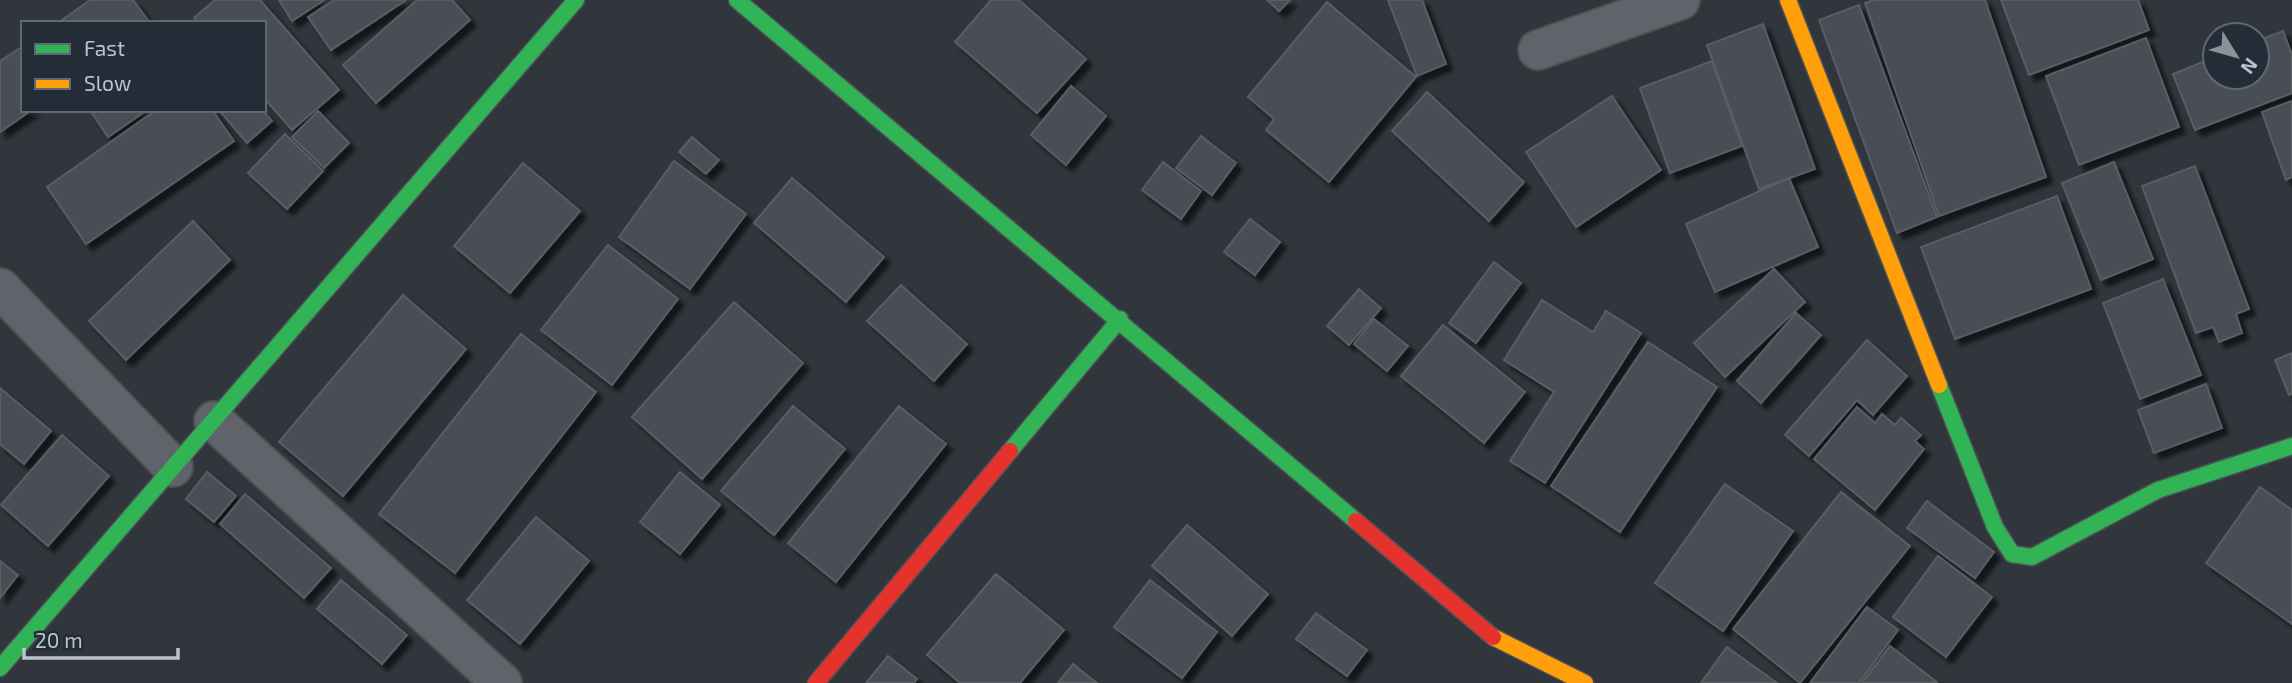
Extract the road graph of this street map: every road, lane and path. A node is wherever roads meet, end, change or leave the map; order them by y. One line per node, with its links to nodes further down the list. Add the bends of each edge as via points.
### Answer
1 (576, 0): 8 (street)
2 (737, 0): 7 (street)
3 (1680, 0): 5 (street)
4 (1788, 0): 9 (street, via 1995,527 2012,554 2032,557 2158,490)
5 (1538, 50)
6 (0, 288): 10 (street)
7 (1120, 319): 13 (street); 14 (street, via 1495,639)
8 (214, 421): 10 (street); 12 (street)
9 (2292, 446)
10 (173, 467): 11 (street)
11 (0, 668)
12 (502, 683)
13 (816, 683)
14 (1585, 683)

